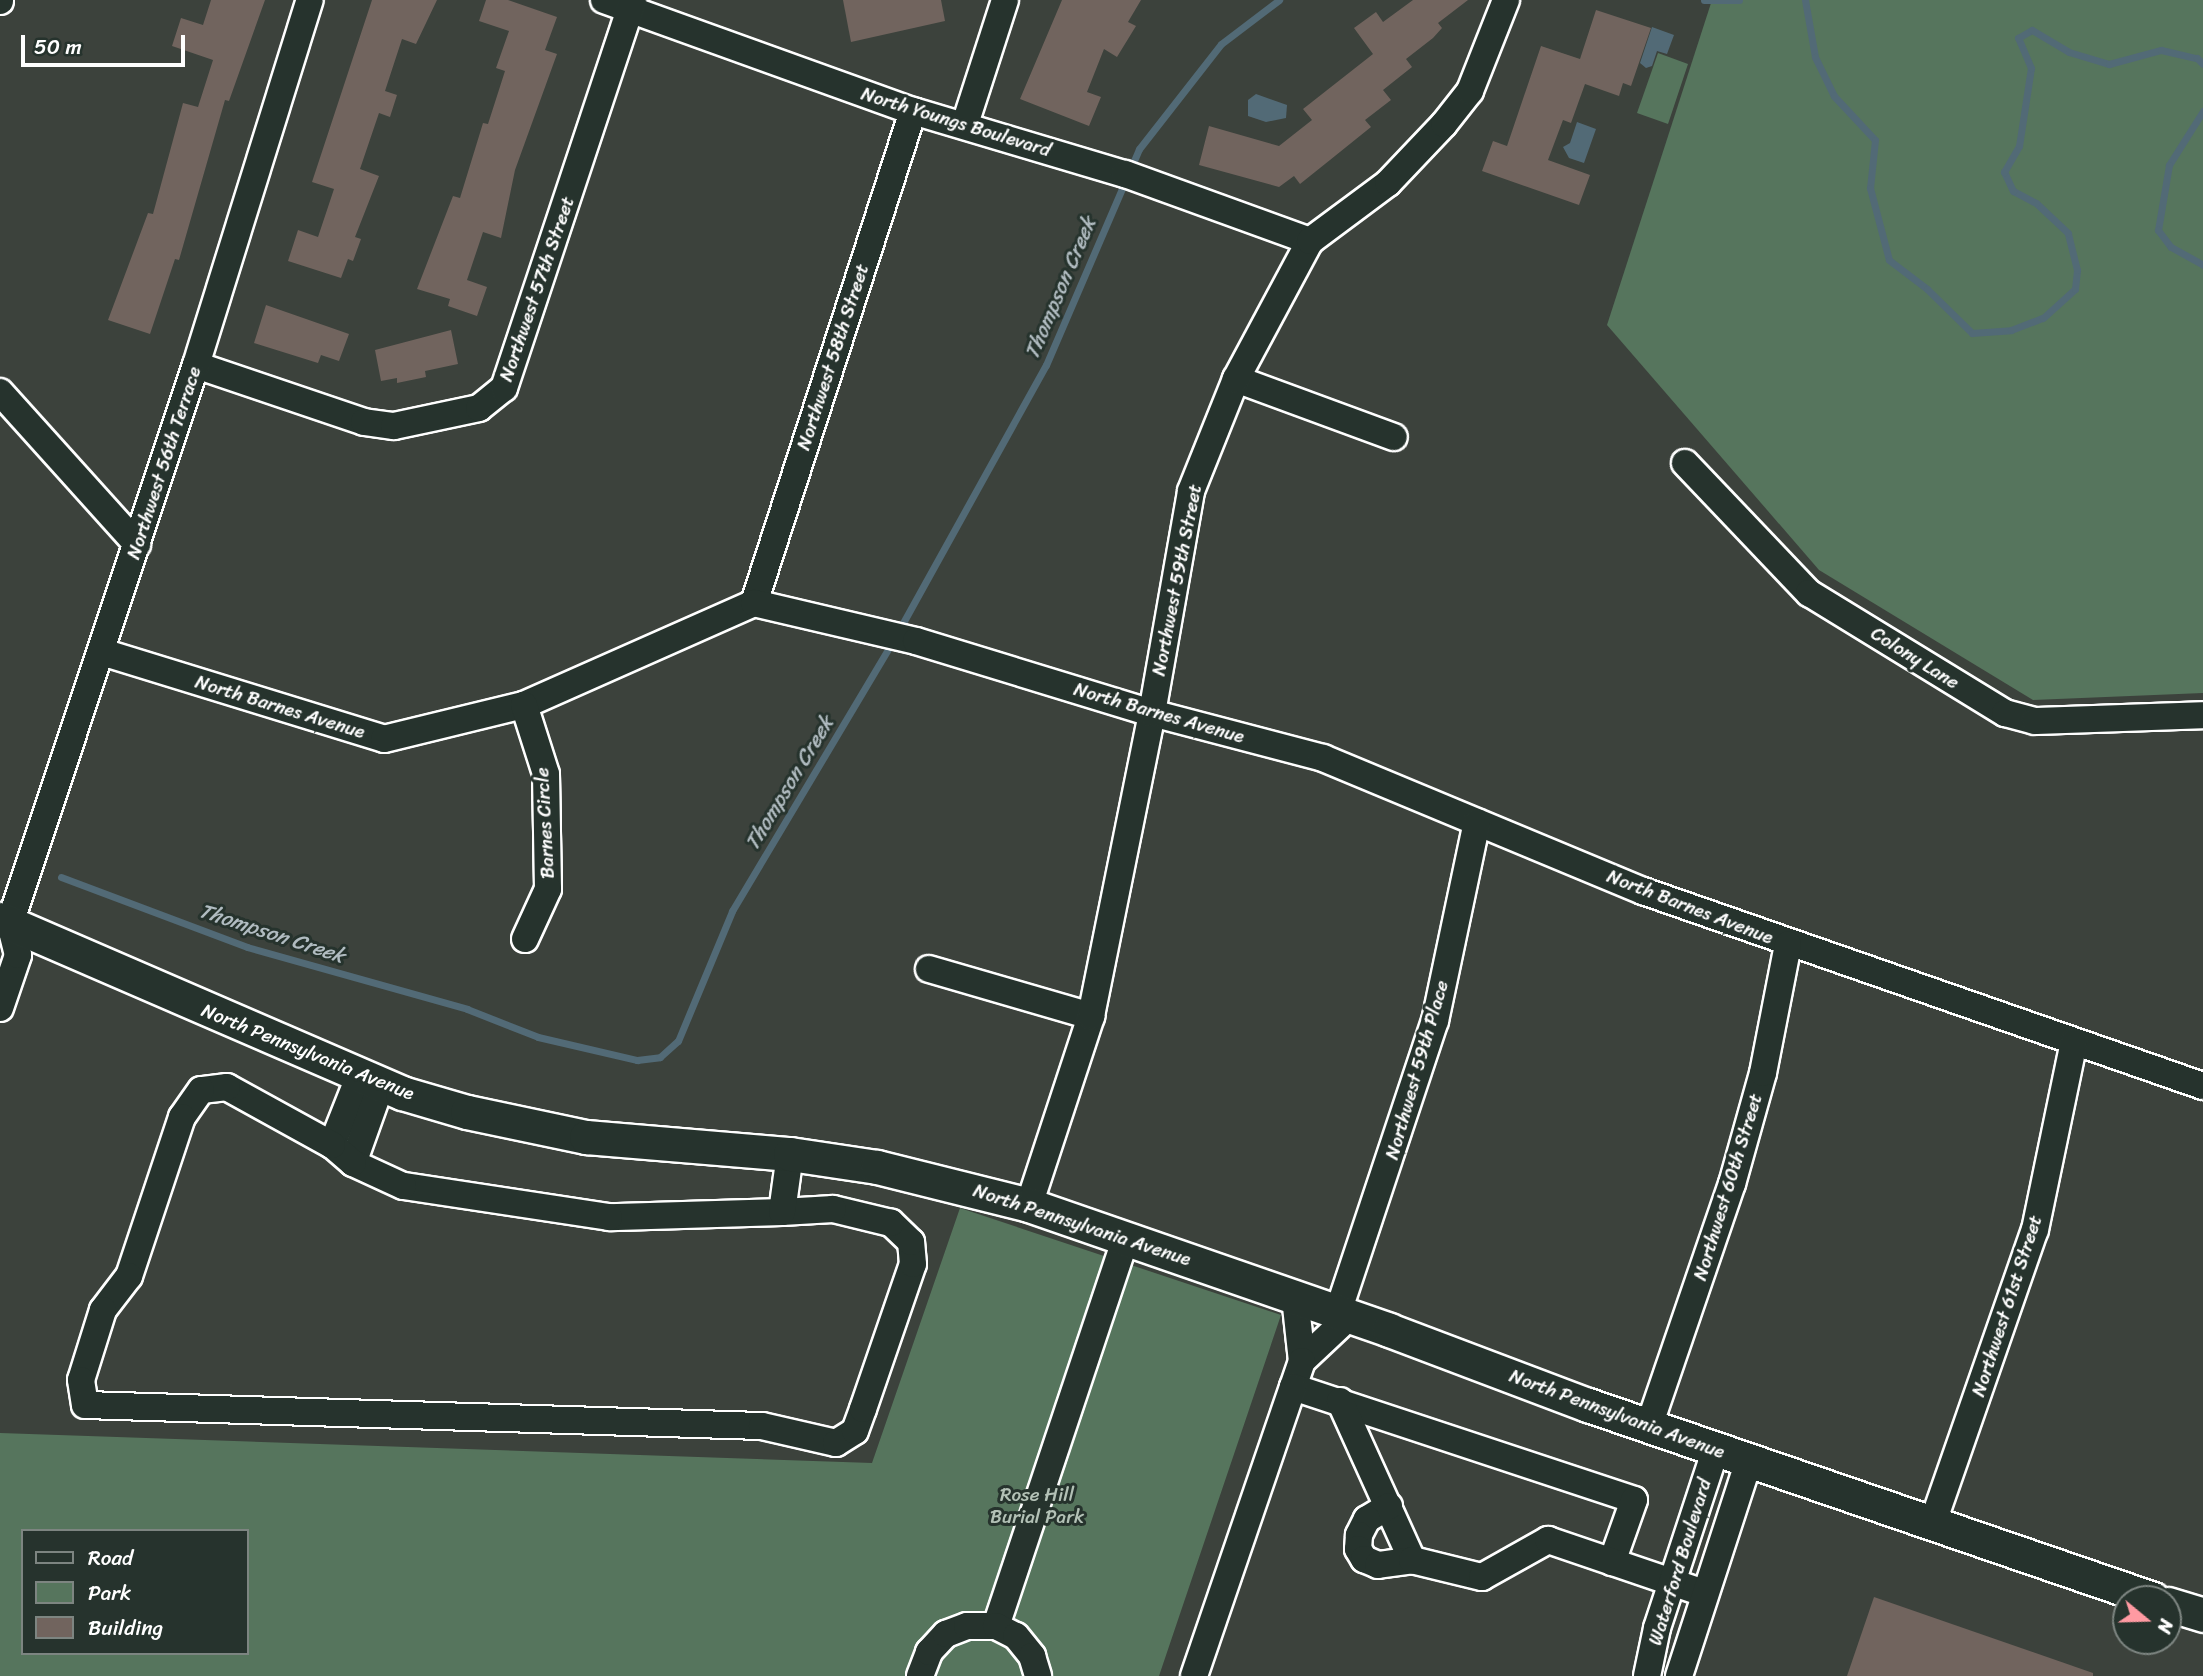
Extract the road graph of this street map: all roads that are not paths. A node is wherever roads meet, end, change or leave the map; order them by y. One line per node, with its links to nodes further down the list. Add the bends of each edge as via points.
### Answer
1 (310, 0): 9 (street, Northwest 56th Terrace)
2 (604, 0): 5 (street, North Youngs Boulevard)
3 (1005, 0): 7 (street)
4 (1506, 0): 8 (street, Northwest 59th Street, via 1470,91 1444,124 1388,183)
5 (632, 4): 6 (street, North Youngs Boulevard); 9 (street, Northwest 57th Street, via 504,388 480,408 394,426 364,422)
6 (912, 111): 7 (street, North Youngs Boulevard); 15 (street, Northwest 58th Street)
7 (965, 124): 8 (street, North Youngs Boulevard)
8 (1310, 240): 10 (street, Northwest 59th Street)
9 (196, 365): 14 (street, Northwest 56th Terrace)
10 (1236, 379): 12 (street); 18 (street, Northwest 59th Street, via 1191,491)
11 (0, 392): 14 (street)
12 (1394, 437)
13 (1685, 463): 19 (street, Colony Lane, via 1809,593 2004,713 2035,721)
14 (136, 544): 16 (street, Northwest 56th Terrace)
15 (754, 603): 17 (street, North Barnes Avenue); 18 (street, North Barnes Avenue, via 916,641)
16 (102, 652): 17 (street, North Barnes Avenue, via 384,739); 21 (street, Northwest 56th Terrace)
17 (524, 705): 22 (street, Barnes Circle, via 546,774 548,889)
18 (1152, 713): 20 (street, North Barnes Avenue, via 1322,758); 26 (street, Northwest 59th Street)
19 (2203, 715)
20 (1477, 822): 23 (street, North Barnes Avenue, via 1643,891); 37 (street, Northwest 59th Place, via 1435,1021)
21 (3, 924): 25 (street, via 18,955); 28 (main road, North Pennsylvania Avenue)
22 (525, 939)
23 (1788, 944): 27 (street, North Barnes Avenue); 41 (street, Northwest 60th Street, via 1763,1073 1732,1184)
24 (929, 969): 26 (street)
25 (0, 1008)
26 (1091, 1016): 33 (street, Northwest 59th Street)
27 (2074, 1042): 29 (street, North Barnes Avenue); 45 (street, Northwest 61st Street, via 2035,1230)
28 (370, 1081): 30 (street); 31 (main road, North Pennsylvania Avenue, via 467,1112 586,1137); 32 (street)
29 (2203, 1086)
30 (332, 1145): 32 (street); 34 (street, via 227,1087 201,1090 182,1117 130,1276 103,1310 81,1380 85,1405 762,1426 836,1443 855,1431 913,1264 912,1242 891,1223 833,1209)
31 (790, 1154): 33 (main road, North Pennsylvania Avenue, via 890,1169); 34 (street)
32 (353, 1163): 34 (street, via 403,1186 609,1217)
33 (1028, 1205): 35 (main road, North Pennsylvania Avenue)
34 (782, 1212)
35 (1126, 1238): 36 (main road, North Pennsylvania Avenue); 53 (street)
36 (1295, 1297): 37 (main road, North Pennsylvania Avenue); 38 (street)
37 (1344, 1314): 38 (street); 41 (main road, North Pennsylvania Avenue)
38 (1302, 1361): 39 (street)
39 (1293, 1387): 40 (street); 56 (street)
40 (1340, 1401): 44 (street); 47 (street, via 1634,1500)
41 (1649, 1426): 42 (main road, North Pennsylvania Avenue)
42 (1716, 1449): 43 (main road, North Pennsylvania Avenue); 48 (street, Waterford Boulevard)
43 (1749, 1461): 45 (main road, North Pennsylvania Avenue); 50 (street, Waterford Boulevard)
44 (1389, 1506): 46 (street); 46 (street, via 1367,1519 1358,1549 1364,1559 1378,1565)
45 (1932, 1525): 49 (main road, North Pennsylvania Avenue)
46 (1412, 1560): 47 (street, via 1482,1577 1548,1540)
47 (1612, 1562): 48 (street)
48 (1672, 1582): 50 (street); 57 (street, Waterford Boulevard)
49 (2112, 1585)
50 (1704, 1592): 58 (street, Waterford Boulevard)
51 (2182, 1608): 52 (main road)
52 (2203, 1615)
53 (996, 1626): 54 (street, via 967,1626 946,1634 929,1652); 55 (street, via 1016,1636 1032,1656)
54 (919, 1676)
55 (1038, 1676)
56 (1194, 1676)
57 (1647, 1676)
58 (1679, 1676)

